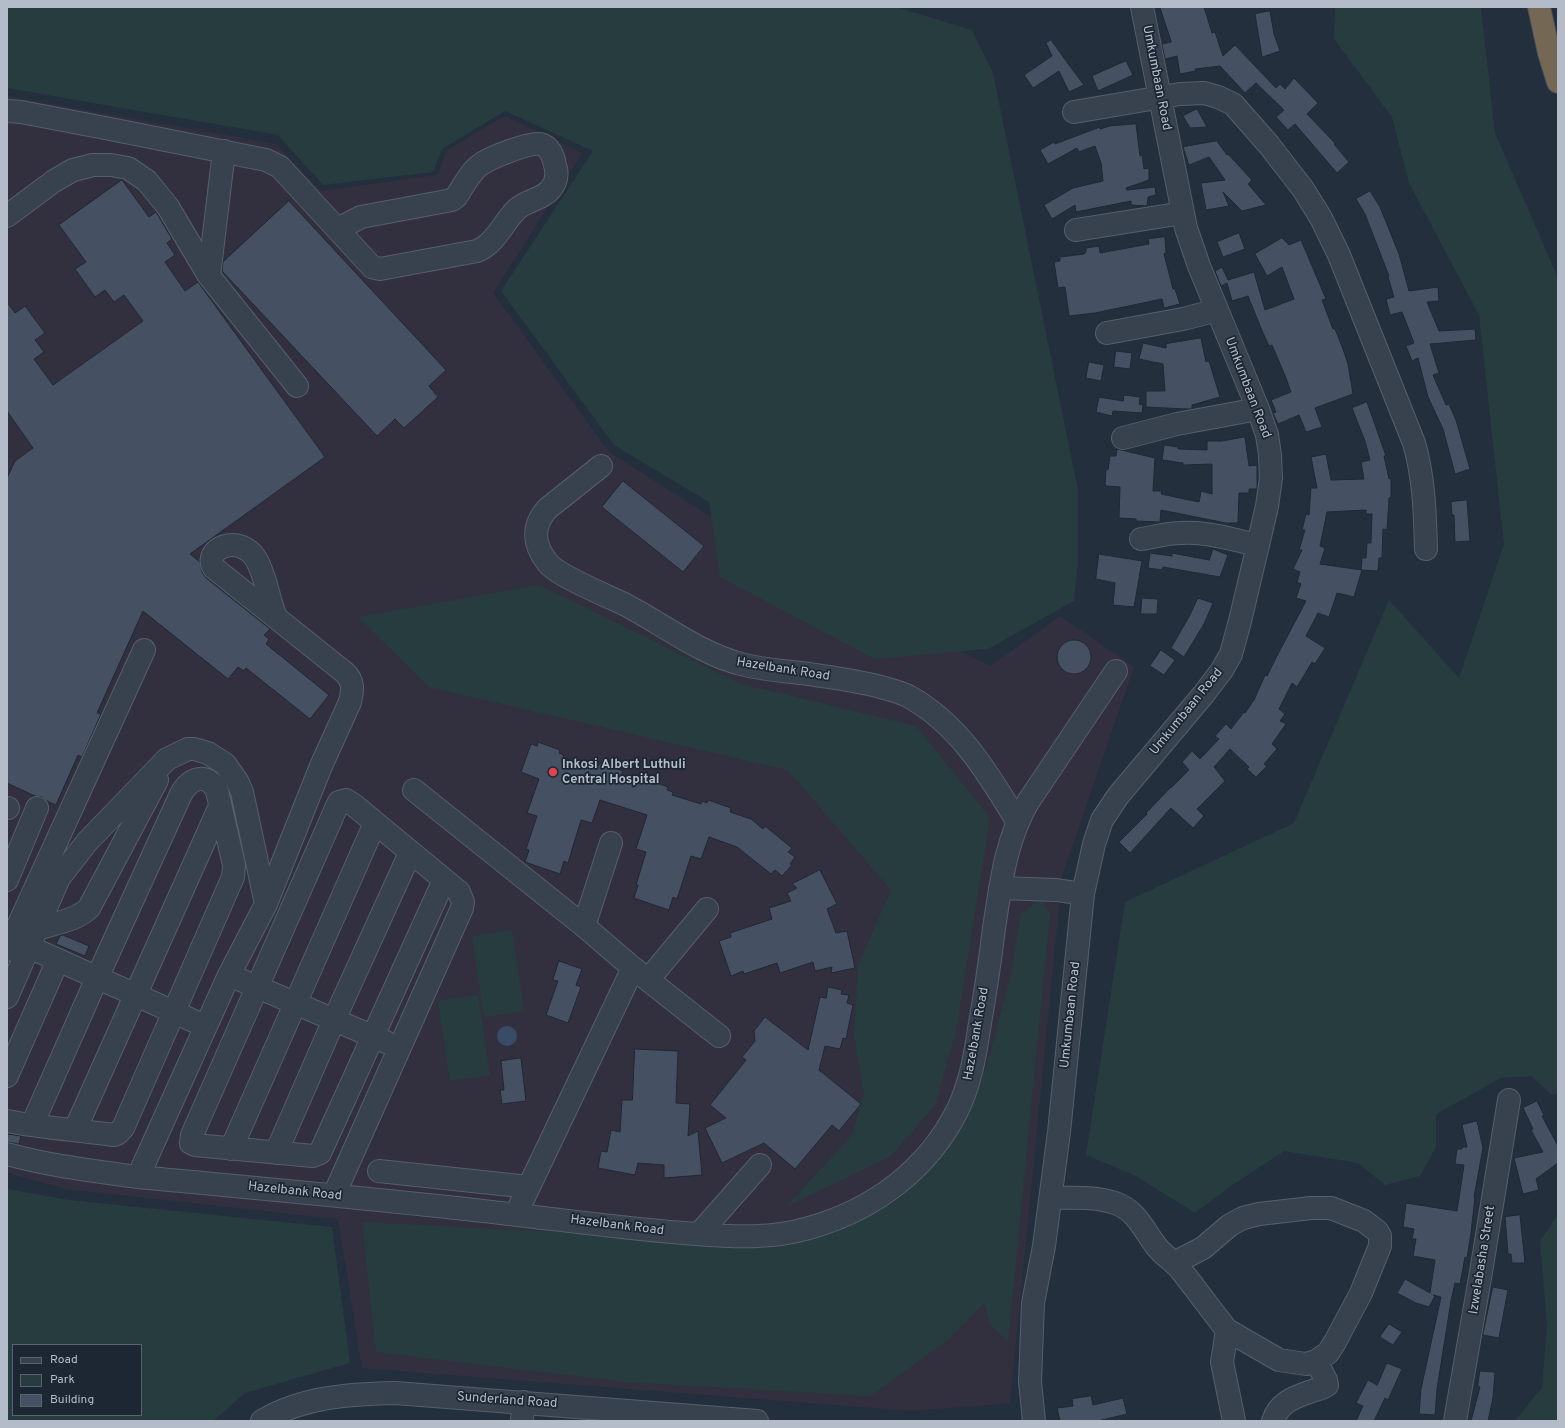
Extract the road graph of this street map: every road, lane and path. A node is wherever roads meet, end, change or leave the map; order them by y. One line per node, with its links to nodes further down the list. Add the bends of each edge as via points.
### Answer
1 (1142, 7): 4 (street, Umkumbaan Road)
2 (1539, 7): 3 (highway)
3 (1558, 82)
4 (1160, 97): 6 (street); 8 (street, Umkumbaan Road); 21 (street, via 1204,93 1233,104 1273,150 1303,189 1321,218 1339,255 1414,443 1421,465 1424,491)
5 (7, 111): 7 (street)
6 (1074, 112)
7 (224, 151): 10 (street, via 266,160 280,167); 12 (street)
8 (1183, 213): 11 (street); 13 (street, Umkumbaan Road, via 1199,266)
9 (7, 216): 12 (street, via 73,170 93,165 128,168 147,181 168,207)
10 (338, 229): 10 (street, via 369,214 452,200 480,164 519,148 540,144 551,151 557,178 550,190 545,195 524,203 491,243 477,251 376,268 372,267)
11 (1076, 230)
12 (209, 276): 15 (street)
13 (1217, 310): 14 (street); 16 (street, Umkumbaan Road)
14 (1106, 333)
15 (297, 386)
16 (1258, 409): 17 (street, via 1176,424); 20 (street, Umkumbaan Road, via 1267,435 1271,478)
17 (1122, 438)
18 (601, 466): 29 (street, Hazelbank Road, via 547,509 540,518 536,532 539,549 558,572 627,606 717,657 770,670 857,682 907,696 943,721 967,746)
19 (1141, 539): 20 (street, via 1194,532)
20 (1258, 545): 38 (street, Umkumbaan Road, via 1231,654 1203,695 1118,796 1102,820)
21 (1426, 548)
22 (275, 615): 39 (street, via 349,677 352,692)
23 (144, 650): 31 (street)
24 (1116, 671): 29 (street)
25 (168, 759): 32 (street); 39 (street, via 188,749 194,749 208,753 232,772 242,792); 42 (street, via 86,912)
26 (414, 790): 41 (street)
27 (220, 806): 47 (street, via 217,790 210,781 196,779 185,787); 49 (street); 52 (street, via 234,864 233,877)
28 (37, 808): 35 (street)
29 (1017, 821): 37 (street, Hazelbank Road)
30 (375, 823): 34 (street); 48 (street, via 348,801 343,801 337,806); 51 (street)
31 (61, 830): 32 (street); 43 (street)
32 (87, 842): 42 (street, via 59,878)
33 (611, 843): 41 (street)
34 (410, 853): 36 (street); 53 (street)
35 (7, 880)
36 (444, 880): 56 (street); 58 (street, via 459,892 463,902 462,908)
37 (1000, 888): 38 (street, via 1057,890); 76 (street, Hazelbank Road, via 976,1050 968,1086 937,1142 915,1169 895,1187 871,1203 808,1229 773,1235 733,1237)
38 (1083, 894): 74 (street, Umkumbaan Road)
39 (266, 904): 46 (street)
40 (706, 909): 45 (street)
41 (584, 926): 45 (street)
42 (33, 938): 44 (street); 50 (street)
43 (7, 950)
44 (58, 960): 47 (street); 60 (street)
45 (640, 974): 57 (street); 59 (street)
46 (229, 975): 48 (street); 55 (street)
47 (97, 978): 49 (street); 63 (street)
48 (258, 987): 51 (street); 66 (street, via 191,1140 195,1145)
49 (135, 995): 52 (street); 64 (street)
50 (7, 997)
51 (296, 1003): 53 (street); 66 (street)
52 (174, 1012): 55 (street); 64 (street, via 123,1128 113,1135)
53 (334, 1020): 56 (street); 67 (street)
54 (621, 1024): 59 (street)
55 (205, 1026): 71 (street)
56 (373, 1036): 58 (street); 67 (street, via 320,1153 313,1156)
57 (719, 1036)
58 (400, 1047): 73 (street)
59 (593, 1066): 65 (street); 72 (street)
60 (7, 1076)
61 (1509, 1100): 86 (street, Izwelabasha Street)
62 (7, 1121): 63 (street)
63 (32, 1125): 64 (street)
64 (75, 1130)
65 (563, 1148)
66 (232, 1149): 67 (street)
67 (276, 1153)
68 (7, 1154): 71 (street, Hazelbank Road, via 91,1171)
69 (760, 1165): 76 (street)
70 (379, 1171): 72 (street)
71 (138, 1177): 73 (street, Hazelbank Road)
72 (529, 1187): 75 (street)
73 (334, 1195): 75 (street, Hazelbank Road)
74 (1051, 1198): 77 (street, via 1082,1198 1115,1203 1133,1214 1157,1247); 83 (street, Umkumbaan Road, via 1033,1303 1030,1382)
75 (516, 1214): 76 (street, Hazelbank Road, via 661,1232)
76 (699, 1234)
77 (1174, 1263): 78 (street); 79 (street, via 1203,1248 1230,1225 1259,1214 1324,1207 1364,1221 1380,1236 1380,1246 1361,1293 1336,1342)
78 (1226, 1330): 79 (street, via 1279,1360 1306,1364); 84 (street, via 1222,1362)
79 (1316, 1361): 85 (street, via 1327,1385 1284,1403)
80 (522, 1412): 81 (street, Sunderland Road, via 395,1393 351,1394 292,1407); 82 (street, Sunderland Road)
81 (262, 1421)
82 (757, 1421)
83 (1034, 1421)
84 (1234, 1421)
85 (1273, 1421)
86 (1455, 1421)

